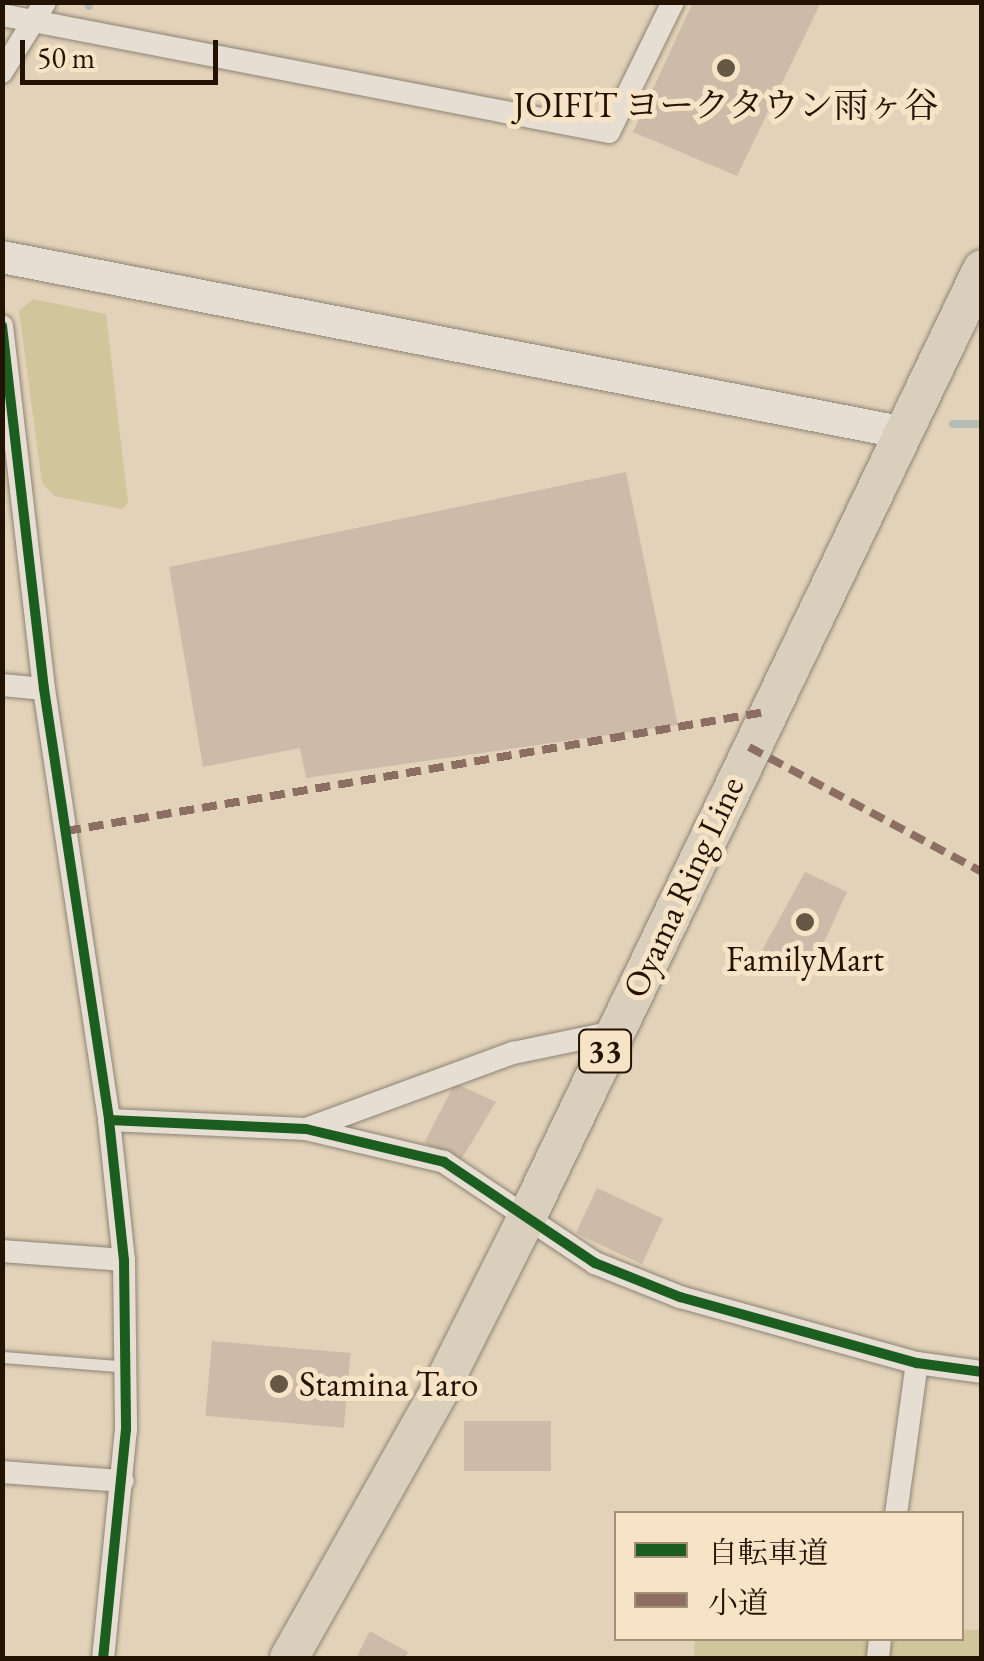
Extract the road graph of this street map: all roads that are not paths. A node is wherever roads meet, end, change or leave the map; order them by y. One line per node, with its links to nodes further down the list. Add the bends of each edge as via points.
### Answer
1 (673, 2): 2 (street, via 609,132)
2 (38, 12): 3 (street); 4 (street)
3 (2, 15)
4 (2, 72)
5 (2, 257): 8 (street)
6 (982, 269): 8 (main road, Oyama Ring Line / 33)
7 (2, 326): 9 (street)
8 (900, 432): 12 (main road, Oyama Ring Line / 33)
9 (12, 503): 11 (street)
10 (2, 685): 11 (street)
11 (44, 690): 13 (street)
12 (614, 1032): 14 (street, via 513,1053); 15 (main road, Oyama Ring Line / 33)
13 (109, 1120): 14 (street); 17 (street)
14 (306, 1129): 15 (street, via 444,1162)
15 (529, 1213): 19 (street, via 595,1262 680,1296); 26 (main road, Oyama Ring Line / 33, via 442,1386)
16 (2, 1250): 17 (street)
17 (124, 1260): 20 (street)
18 (2, 1357): 20 (lane)
19 (918, 1364): 21 (street); 24 (street)
20 (128, 1367): 23 (street)
21 (982, 1372)
22 (2, 1472): 23 (street)
23 (123, 1481): 25 (street)
24 (896, 1511)
25 (103, 1658)
26 (289, 1658)

